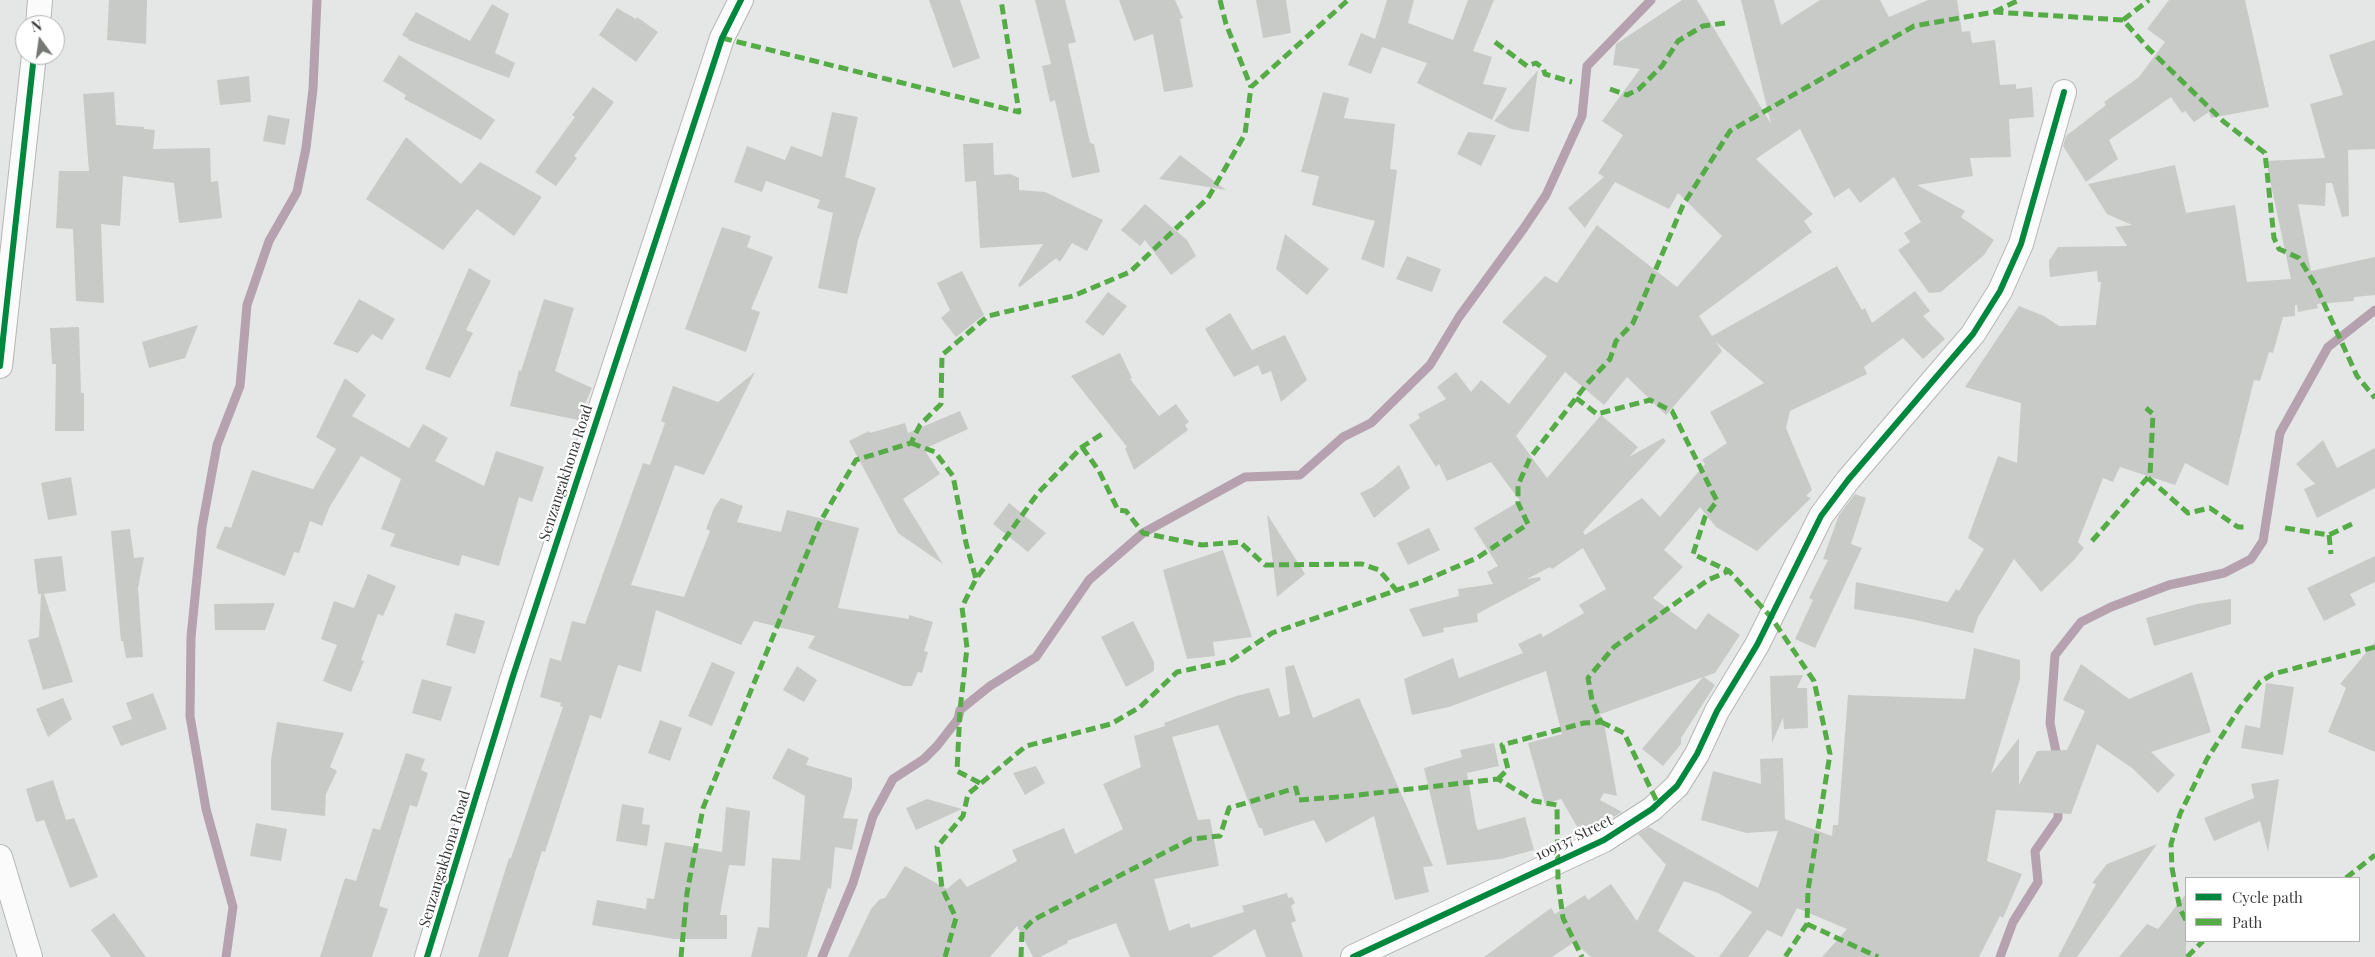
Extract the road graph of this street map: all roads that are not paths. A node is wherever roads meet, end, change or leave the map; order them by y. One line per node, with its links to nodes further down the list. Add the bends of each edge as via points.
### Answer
1 (40, 0): 3 (street)
2 (741, 0): 9 (street, Senzangakhona Road, via 722,38 512,680)
3 (39, 15)
4 (33, 65): 6 (street)
5 (2064, 92): 10 (street, 109137 Street, via 2021,244 2000,291 1973,334 1848,480 1822,516 1757,645 1677,786 1652,810 1604,840)
6 (0, 366)
7 (0, 857): 8 (street)
8 (30, 957)
9 (427, 957)
10 (1353, 957)

